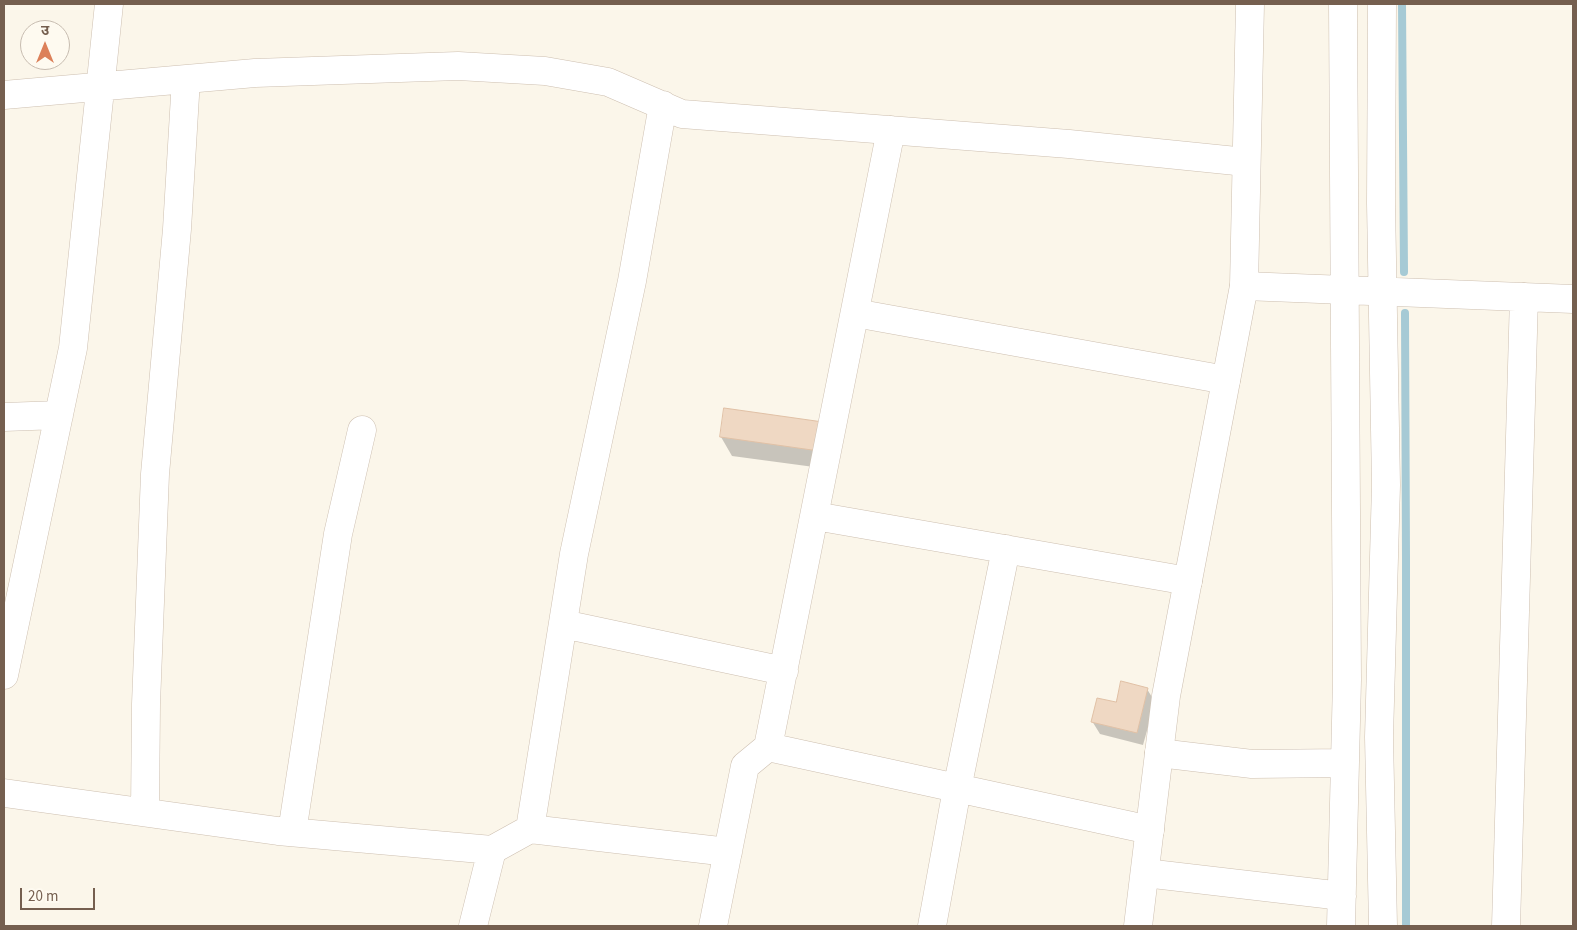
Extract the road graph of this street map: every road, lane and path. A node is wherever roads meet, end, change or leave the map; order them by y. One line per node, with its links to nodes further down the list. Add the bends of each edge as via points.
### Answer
1 (109, 4): 6 (street)
2 (1250, 4): 10 (street)
3 (1343, 4): 12 (street)
4 (1382, 4): 13 (street)
5 (186, 79): 6 (street); 8 (street, via 255,73 458,66 545,71 608,82); 32 (street, via 156,474 146,704)
6 (100, 86): 7 (street); 18 (street, via 73,348)
7 (4, 95)
8 (663, 105): 9 (street, via 682,114); 24 (street, via 632,281 574,554)
9 (891, 130): 10 (street); 16 (street)
10 (1246, 162): 11 (street)
11 (1244, 286): 12 (street); 17 (street)
12 (1345, 290): 13 (street); 29 (street)
13 (1382, 291): 14 (street); 45 (street, via 1386,485 1379,737)
14 (1524, 297): 15 (street); 46 (street)
15 (1573, 299)
16 (855, 313): 17 (street); 21 (street)
17 (1226, 380): 23 (street)
18 (59, 415): 19 (street); 26 (street)
19 (4, 417)
20 (362, 430): 35 (street, via 338,534)
21 (815, 516): 22 (street); 25 (street)
22 (1006, 549): 23 (street); 30 (street)
23 (1188, 581): 28 (street, via 1166,696)
24 (563, 624): 25 (street); 33 (street)
25 (784, 671): 27 (street)
26 (4, 676)
27 (768, 747): 30 (street); 37 (street, via 745,766)
28 (1159, 753): 29 (street, via 1252,764); 34 (street)
29 (1345, 764): 39 (street)
30 (957, 788): 34 (street); 42 (street)
31 (4, 793): 32 (street)
32 (145, 812): 35 (street)
33 (530, 829): 36 (street); 37 (street)
34 (1150, 830): 38 (street)
35 (292, 832): 36 (street)
36 (492, 850): 40 (street)
37 (728, 852): 41 (street)
38 (1144, 873): 39 (street); 43 (street)
39 (1342, 896): 44 (street)
40 (473, 926)
41 (712, 926)
42 (932, 926)
43 (1138, 926)
44 (1341, 926)
45 (1383, 926)
46 (1506, 926)

